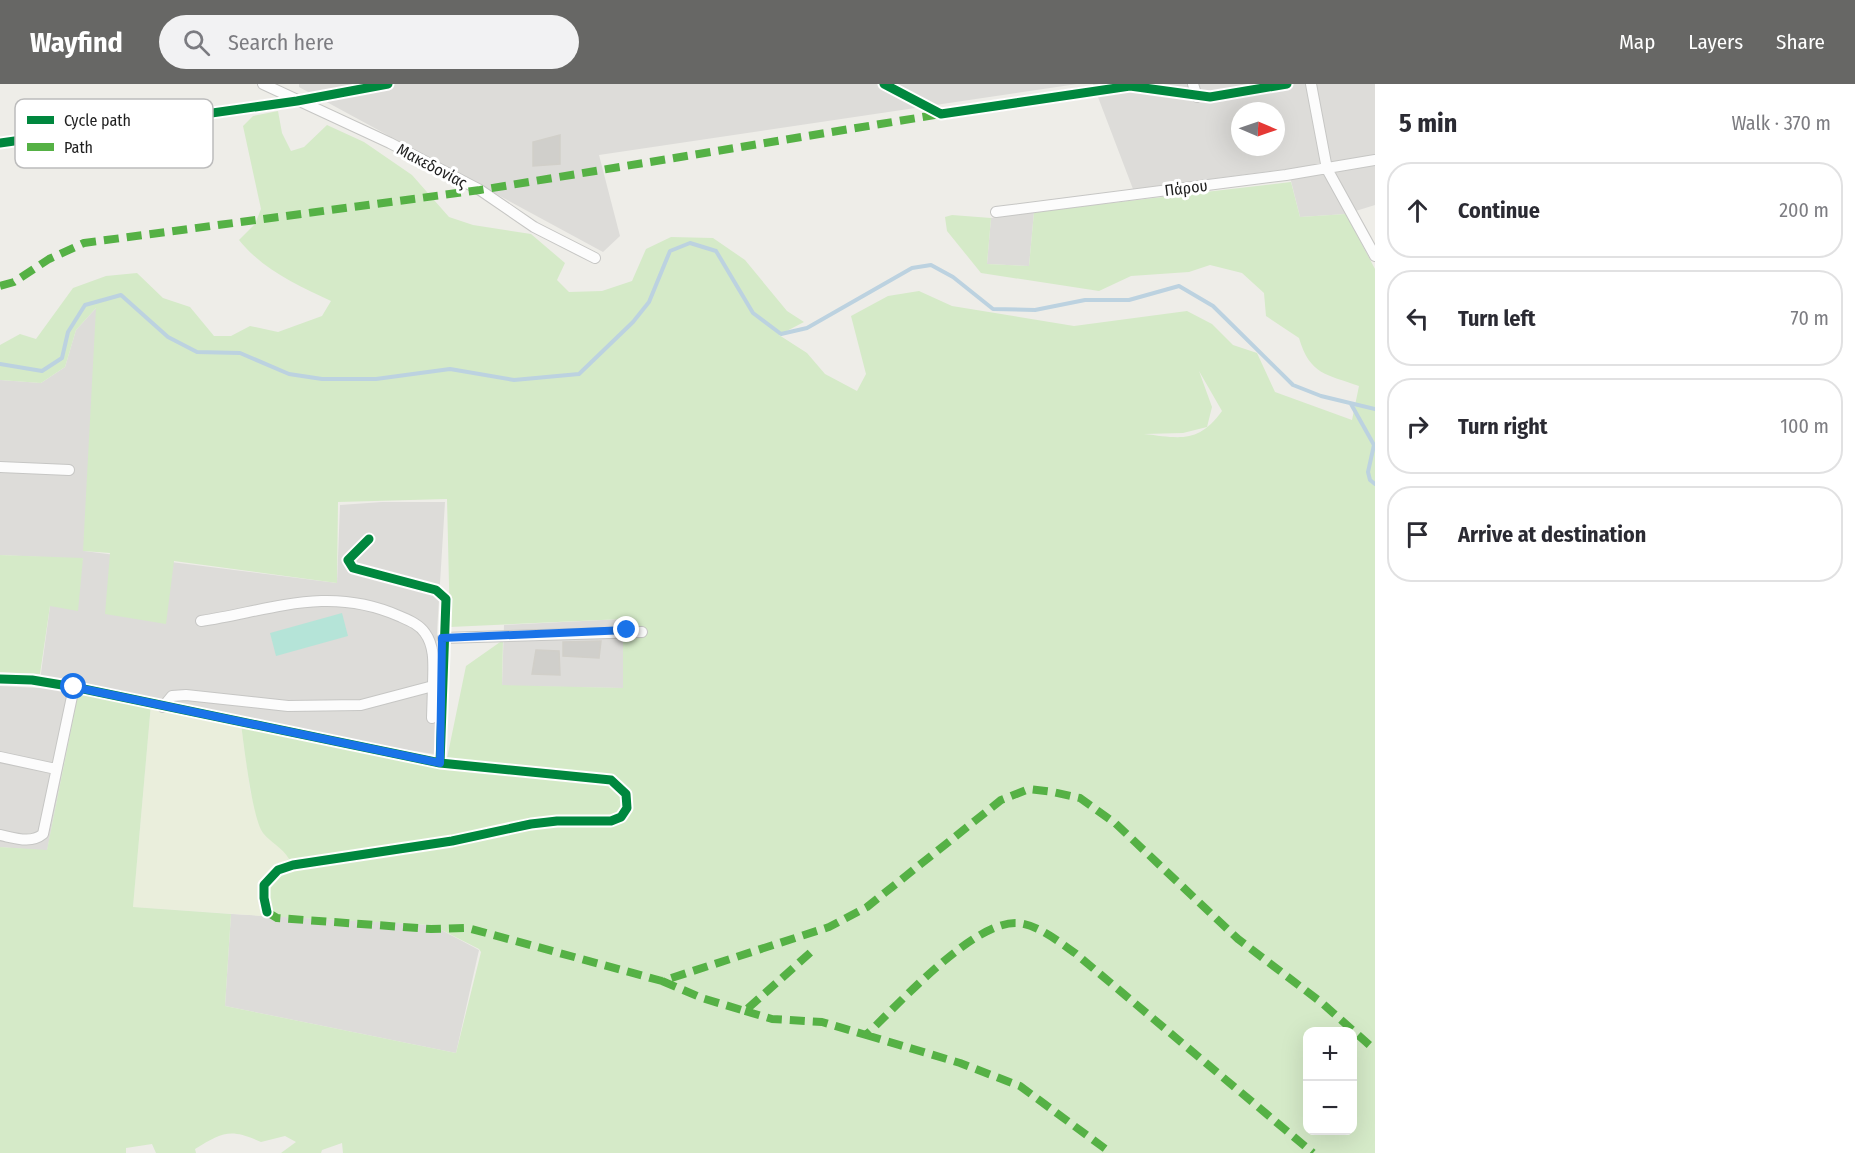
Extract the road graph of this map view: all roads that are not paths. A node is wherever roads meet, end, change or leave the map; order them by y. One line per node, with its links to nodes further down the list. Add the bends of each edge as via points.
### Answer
1 (264, 84): 8 (street, Μακεδονίας)
2 (387, 84): 8 (street)
3 (884, 84): 7 (street, via 941,114 1130,86)
4 (1193, 84): 7 (street)
5 (1287, 84): 7 (street)
6 (1311, 84): 13 (street)
7 (1197, 97)
8 (297, 101): 9 (street); 16 (street, Μακεδονίας, via 480,190 534,227)
9 (213, 113)
10 (15, 141): 11 (street)
11 (0, 143)
12 (1375, 160): 13 (street, Πάρου)
13 (1327, 168): 14 (street, Πάρου); 15 (street)
14 (996, 212)
15 (1373, 250)
16 (595, 258)
17 (0, 467): 18 (street)
18 (69, 470)
19 (369, 539): 22 (street, via 348,560 353,568 442,594 446,599)
20 (201, 621): 25 (street, via 313,600 384,610 415,623 426,633 434,657)
21 (642, 632): 22 (street)
22 (442, 638): 29 (street)
23 (0, 679): 24 (street)
24 (74, 687): 26 (street); 30 (street)
25 (433, 687): 26 (street, via 361,705 288,706 186,695 172,696); 27 (street)
26 (163, 707): 29 (street)
27 (432, 718)
28 (0, 757): 30 (street)
29 (440, 763): 32 (street, via 611,780 626,794 627,808 611,821 556,820 453,841 293,865 270,876 264,885)
30 (56, 770): 31 (street, via 43,834 37,840)
31 (0, 835)
32 (267, 912)

